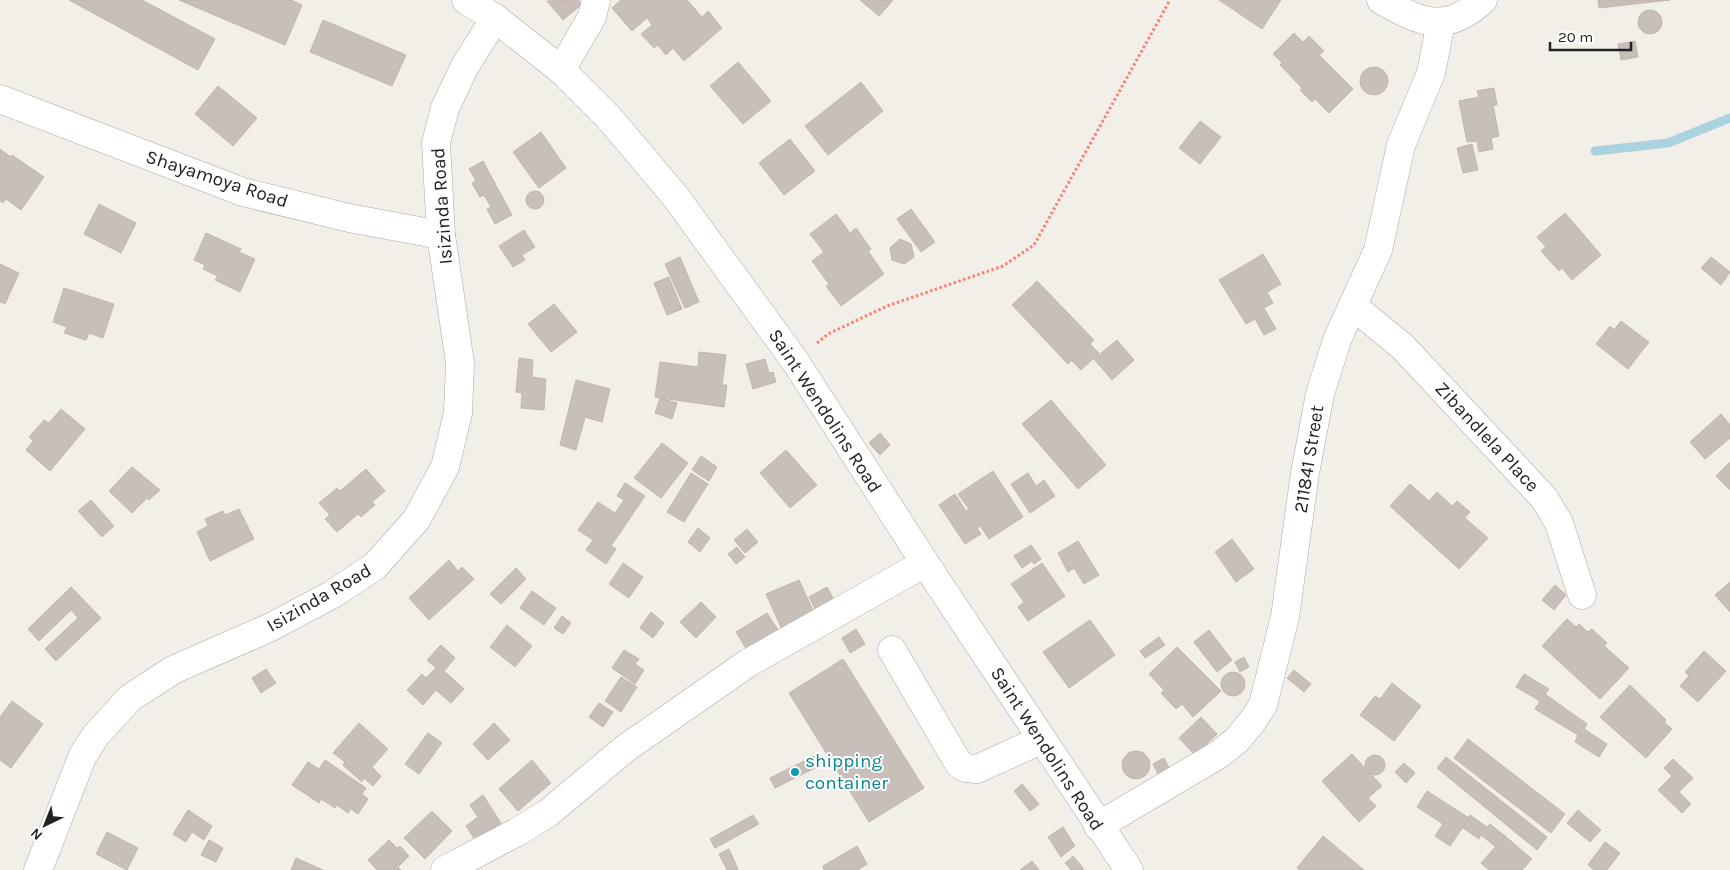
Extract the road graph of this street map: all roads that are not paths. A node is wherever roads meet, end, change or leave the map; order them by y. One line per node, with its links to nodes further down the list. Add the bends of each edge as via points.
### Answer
1 (466, 0): 5 (street, Saint Wendolins Road)
2 (596, 0): 7 (street, via 592,17)
3 (1381, 0): 6 (street, via 1413,18)
4 (1483, 0): 6 (street, via 1471,11)
5 (495, 18): 7 (street, Saint Wendolins Road); 9 (street, Isizinda Road, via 465,66 445,108 436,143)
6 (1441, 22): 10 (street, 211841 Street, via 1431,73 1402,145 1378,250)
7 (561, 70): 11 (street, Saint Wendolins Road, via 610,119 675,196 795,361)
8 (0, 99): 9 (street, Shayamoya Road, via 243,192 349,218)
9 (441, 235): 16 (street, Isizinda Road, via 460,364 458,413 445,467 416,520 375,566 333,594 270,627 173,670 130,698 96,735 83,755)
10 (1352, 306): 12 (street, Zibandlela Place, via 1403,346 1544,498 1559,523); 15 (street, 211841 Street, via 1320,394 1305,473 1285,617 1263,704 1237,740 1218,755)
11 (924, 563): 14 (street, Saint Wendolins Road); 17 (street, via 748,663 626,748 548,812)
12 (1582, 595)
13 (892, 650): 14 (street, via 959,764 977,769)
14 (1041, 740): 15 (street, Saint Wendolins Road)
15 (1098, 826): 18 (street, Saint Wendolins Road)
16 (38, 870)
17 (446, 870)
18 (1128, 870)

